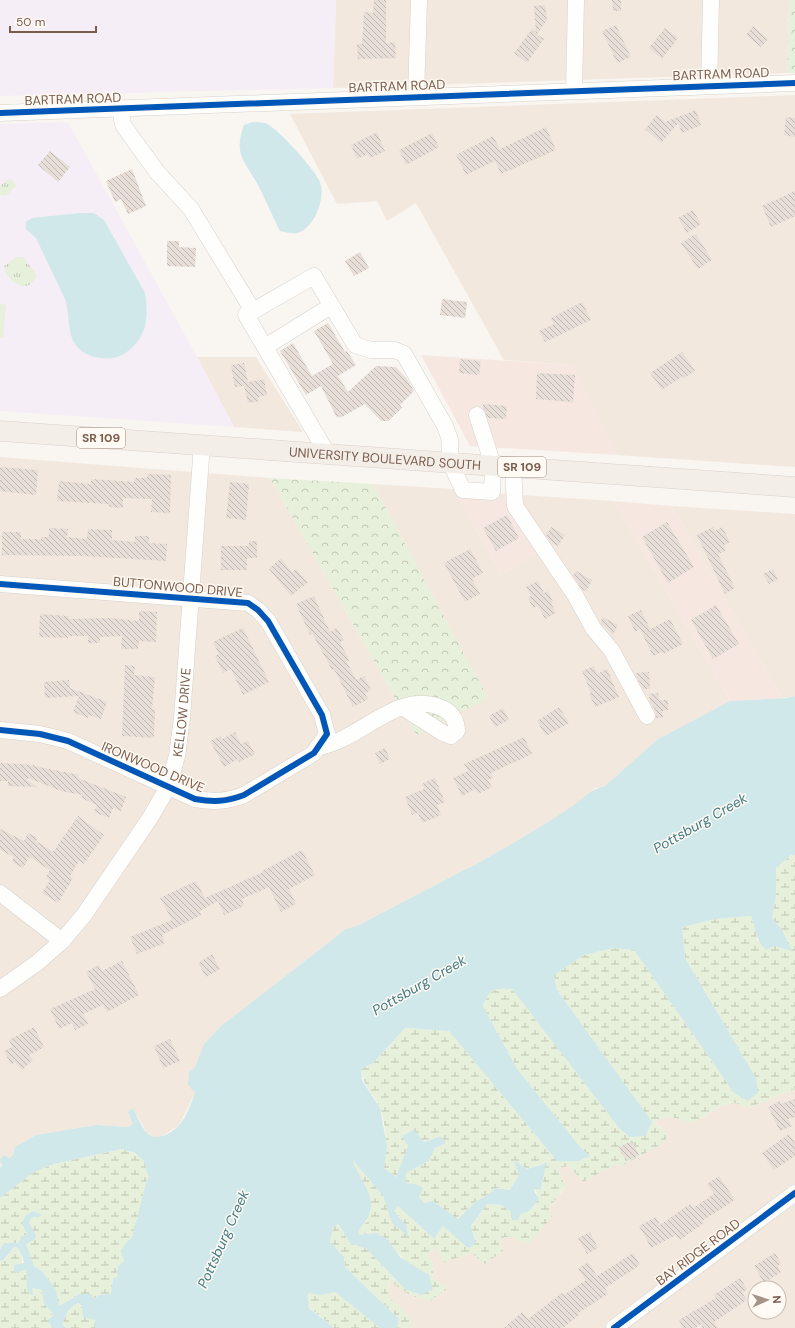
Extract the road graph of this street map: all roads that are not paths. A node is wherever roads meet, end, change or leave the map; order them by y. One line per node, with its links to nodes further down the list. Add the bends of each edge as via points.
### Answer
1 (419, 0): 7 (street)
2 (576, 0): 6 (street)
3 (710, 0): 5 (street)
4 (795, 83): 5 (street, BARTRAM ROAD)
5 (709, 86): 6 (street, BARTRAM ROAD)
6 (574, 90): 7 (street, BARTRAM ROAD)
7 (416, 96): 8 (street, BARTRAM ROAD)
8 (120, 108): 9 (street, BARTRAM ROAD); 11 (street, via 123,125 157,172 192,209)
9 (0, 113)
10 (331, 306): 11 (street, via 314,276); 12 (street); 17 (street, via 355,345 371,350 395,350 404,354 445,426 450,440)
11 (253, 311): 12 (street, via 246,315)
12 (265, 347): 16 (street)
13 (477, 415): 18 (street)
14 (0, 431): 15 (main road, UNIVERSITY BOULEVARD SOUTH / SR 109)
15 (202, 444): 16 (main road, UNIVERSITY BOULEVARD SOUTH / SR 109); 22 (street, KELLOW DRIVE)
16 (327, 453): 17 (main road, UNIVERSITY BOULEVARD SOUTH / SR 109)
17 (450, 462): 18 (main road, UNIVERSITY BOULEVARD SOUTH / SR 109); 18 (street, via 463,490 492,492)
18 (493, 465): 19 (main road, UNIVERSITY BOULEVARD SOUTH / SR 109)
19 (513, 466): 20 (main road, UNIVERSITY BOULEVARD SOUTH / SR 109); 24 (street, via 515,506 575,595 593,628 612,651)
20 (795, 487)
21 (0, 584): 22 (street, BUTTONWOOD DRIVE)
22 (190, 598): 26 (street, BUTTONWOOD DRIVE, via 248,603 258,610 268,621 322,715); 27 (street, KELLOW DRIVE, via 182,718 177,756)
23 (404, 708): 26 (street, via 384,714 331,745)
24 (647, 716)
25 (0, 730): 27 (street, IRONWOOD DRIVE, via 40,734 68,742)
26 (323, 740): 27 (street, IRONWOOD DRIVE, via 314,753 244,795 231,800 214,802 195,799)
27 (168, 787): 29 (street, KELLOW DRIVE, via 84,915)
28 (0, 893): 29 (street)
29 (62, 941): 30 (street, KELLOW DRIVE, via 37,963)
30 (0, 989)
31 (795, 1193): 32 (street, BAY RIDGE ROAD)
32 (614, 1328)

